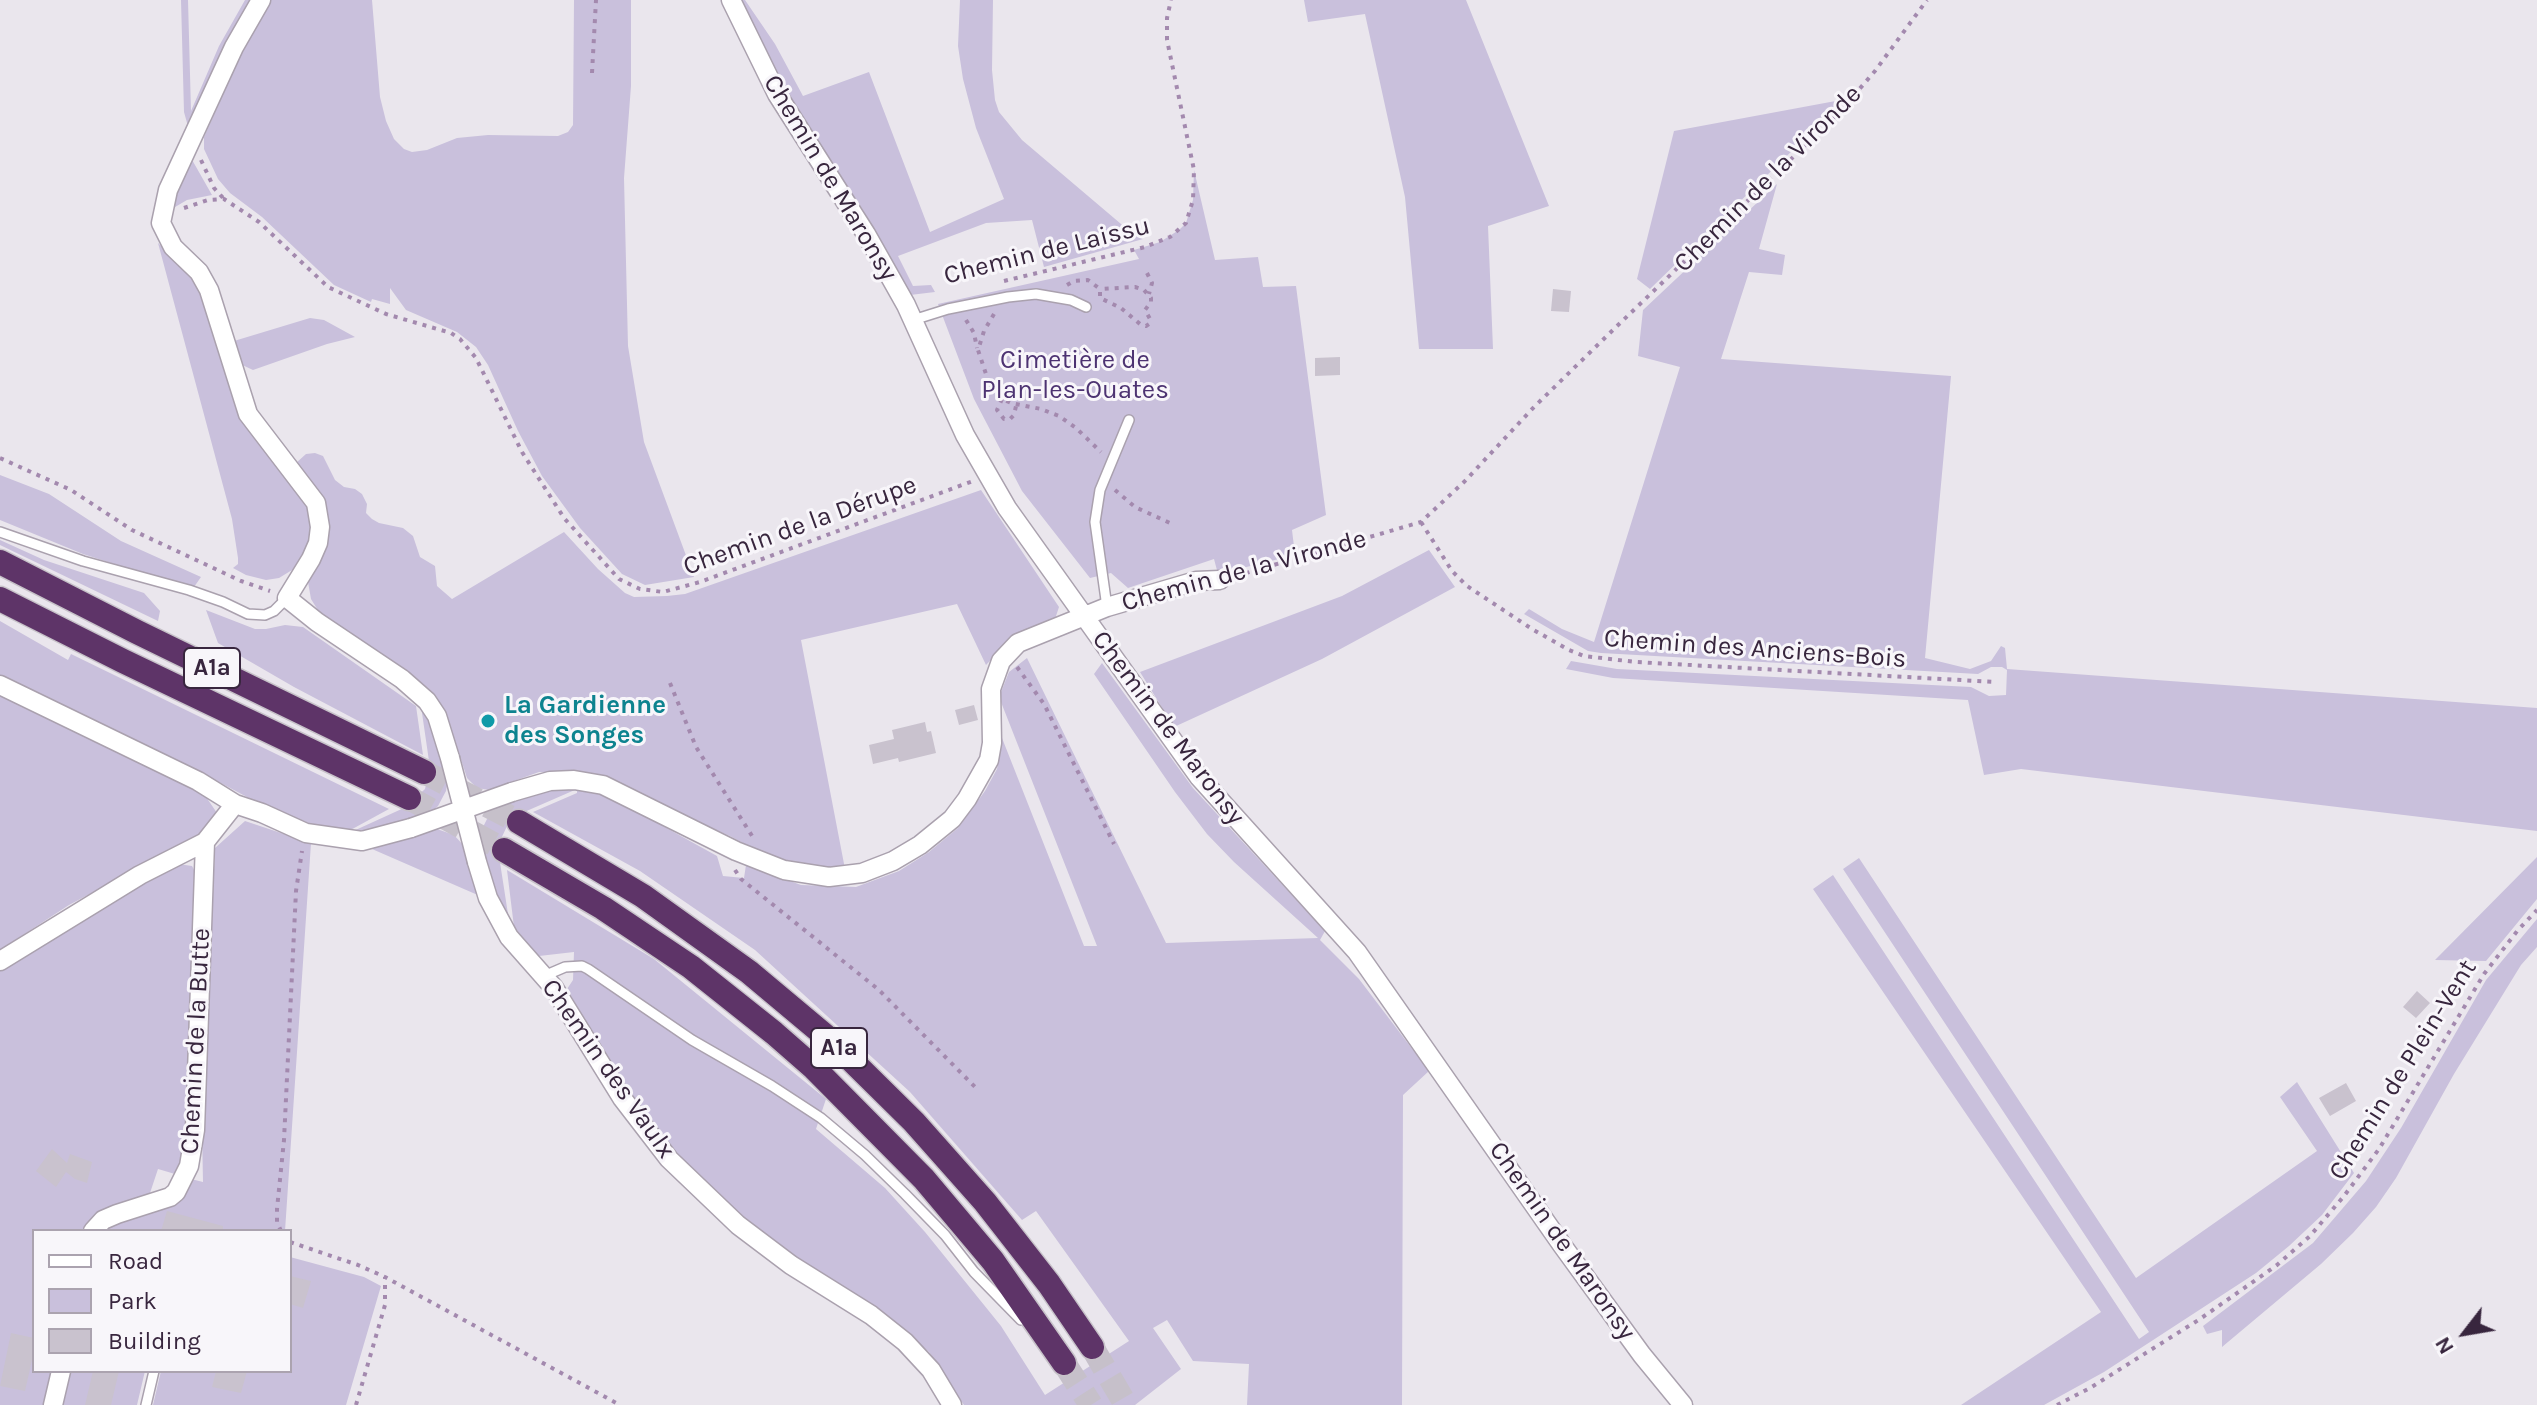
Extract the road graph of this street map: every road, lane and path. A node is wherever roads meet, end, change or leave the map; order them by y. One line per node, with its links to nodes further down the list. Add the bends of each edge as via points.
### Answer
1 (261, 0): 7 (street)
2 (596, 0): 6 (path)
3 (731, 0): 20 (street, Chemin de Maronsy, via 777,94 866,234)
4 (1171, 0): 11 (path, Chemin de Laissu, via 1167,40 1194,170 1186,223 1145,247)
5 (1927, 0): 29 (path, Chemin de la Vironde, via 1837,115)
6 (592, 73)
7 (192, 140): 8 (path, Chemin de la Dérupe); 9 (street, via 168,190)
8 (224, 199): 9 (path, via 194,204); 27 (path, Chemin de la Dérupe, via 259,222 328,287 460,339 476,358 522,452 564,518 630,586 678,589)
9 (161, 223): 34 (street, via 173,247 209,290 248,414 316,503 318,543)
10 (1147, 273): 14 (path, via 1152,283)
11 (997, 283)
12 (1100, 289): 13 (path); 16 (path, via 1088,280 1074,281 1066,285); 17 (path, via 1100,298)
13 (1111, 289): 14 (path, via 1140,287); 17 (path)
14 (1149, 294): 17 (path, via 1146,326)
15 (1008, 297): 16 (lane); 19 (lane); 21 (path, via 988,323)
16 (1064, 298): 18 (lane)
17 (1110, 303)
18 (1086, 307)
19 (956, 308): 20 (lane); 21 (path, via 970,326)
20 (913, 320): 27 (street, Chemin de Maronsy)
21 (978, 350): 22 (path, via 990,386)
22 (1002, 399): 23 (path); 23 (path, via 997,410 1004,419 1014,415)
23 (1017, 405): 26 (path, via 1049,411 1069,422)
24 (1129, 420): 26 (lane)
25 (0, 458): 34 (path, via 71,490 132,530)
26 (1111, 463): 28 (lane)
27 (986, 475): 37 (street, Chemin de Maronsy)
28 (1104, 481): 30 (path, via 1135,507); 36 (lane, via 1095,522)
29 (1421, 522): 33 (path, Chemin de la Vironde); 39 (path, Chemin des Anciens-Bois, via 1467,586 1584,656)
30 (1170, 523)
31 (0, 532): 34 (lane, via 256,616 274,611)
32 (0, 562): 42 (highway, A1a)
33 (1220, 580): 36 (street, Chemin de la Vironde, via 1196,581)
34 (287, 598): 45 (street, Chemin des Vaulx, bridge, via 427,701 437,716)
35 (0, 599): 43 (highway, A1a)
36 (1107, 607): 37 (street, Chemin de la Vironde)
37 (1083, 615): 51 (street, Chemin de la Vironde, via 1018,643 1001,661 991,689 989,760 952,819 930,838 880,867 840,877 803,875); 70 (street, Chemin de Maronsy, via 1199,777 1357,952 1562,1245)
38 (1021, 675): 49 (path, via 1044,704)
39 (1996, 682)
40 (670, 683): 51 (path, via 696,747)
41 (0, 685): 44 (street)
42 (424, 772)
43 (409, 798)
44 (235, 804): 47 (street); 48 (street)
45 (463, 810): 47 (street, Chemin de la Vironde, bridge, via 362,841); 51 (street, Chemin de la Vironde, bridge, via 550,781 603,785); 55 (street, Chemin des Vaulx, bridge, via 497,918)
46 (519, 822): 61 (highway, A1a, via 654,903 835,1044 985,1202)
47 (306, 833): 58 (path, via 292,950)
48 (205, 842): 54 (street, via 140,875); 57 (street, Chemin de la Butte, via 195,1130 189,1166 170,1197 117,1214)
49 (1114, 844)
50 (504, 850): 62 (highway, A1a, via 691,967 814,1068 959,1220)
51 (768, 864)
52 (741, 879): 56 (path, via 879,990)
53 (2537, 910): 71 (path, Chemin de Plein-Vent, via 2484,974 2391,1131 2318,1228 2277,1265 2200,1319)
54 (0, 961)
55 (544, 976): 62 (lane, via 565,967 588,969 657,1018 821,1118 905,1194); 69 (street, Chemin des Vaulx, via 622,1098 669,1159 738,1225 905,1342 931,1370)
56 (978, 1090)
57 (95, 1229)
58 (280, 1229)
59 (292, 1243): 60 (path)
60 (385, 1277): 67 (path, via 385,1305); 68 (path)
61 (1092, 1347)
62 (1064, 1363)
63 (61, 1373): 65 (street)
64 (154, 1373): 66 (lane)
65 (53, 1405)
66 (146, 1405)
67 (356, 1405)
68 (620, 1405)
69 (952, 1405)
70 (1683, 1405)
71 (2057, 1405)

